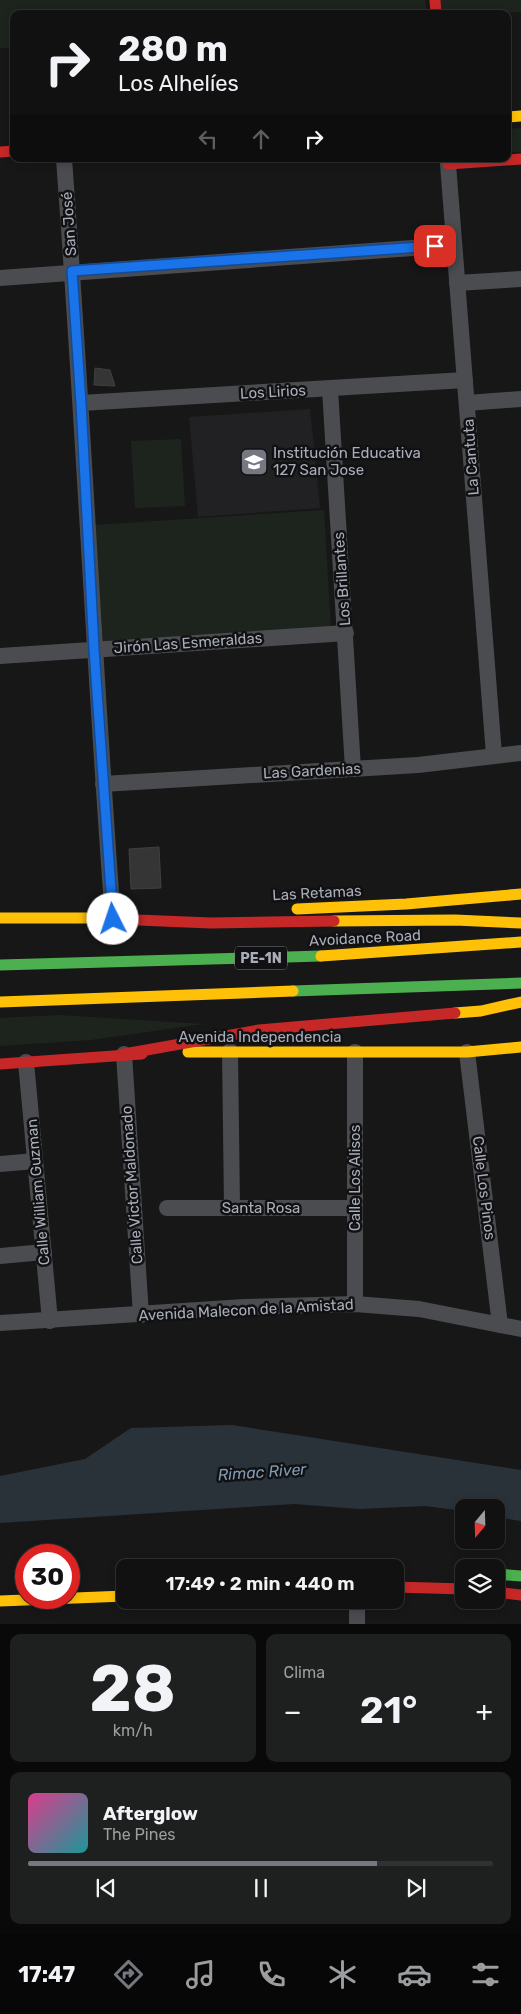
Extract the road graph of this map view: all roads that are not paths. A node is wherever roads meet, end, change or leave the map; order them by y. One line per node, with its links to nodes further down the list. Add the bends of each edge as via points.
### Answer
1 (64, 162): 4 (street, San José)
2 (448, 162): 3 (street, La Cantuta)
3 (454, 244): 4 (street); 7 (street, La Cantuta)
4 (72, 271): 5 (street); 11 (street, San José)
5 (0, 278)
6 (521, 279): 7 (street)
7 (457, 283): 8 (street, La Cantuta)
8 (465, 380): 9 (street, Los Lirios); 12 (street, La Cantuta)
9 (330, 389): 11 (street, Los Lirios); 13 (street, Los Brillantes)
10 (521, 399): 12 (street)
11 (81, 403): 14 (street, San José)
12 (467, 403): 17 (street, La Cantuta)
13 (346, 633): 14 (street, Jirón Las Esmeraldas); 18 (street, Los Brillantes)
14 (94, 649): 15 (street, Jirón Las Esmeraldas); 19 (street, San José)
15 (0, 656)
16 (521, 752): 17 (street, Las Gardenias)
17 (494, 756): 18 (street, Las Gardenias)
18 (353, 769): 19 (street, Las Gardenias)
19 (103, 784): 22 (street, San José)
20 (521, 894): 22 (main road, Las Retamas, via 406,904)
21 (0, 918): 22 (main road)
22 (113, 919): 23 (main road)
23 (521, 923)
24 (521, 942): 25 (main road, Avoidance Road / PE-1N, via 454,949)
25 (0, 965)
26 (521, 983): 27 (main road)
27 (0, 1002)
28 (521, 1002): 33 (main road, via 481,1011 259,1030)
29 (521, 1047): 32 (main road, Avenida Independencia)
30 (230, 1051): 31 (main road, Avenida Independencia); 33 (main road, Avenida Independencia); 38 (street)
31 (356, 1052): 32 (main road, Avenida Independencia); 40 (street, Calle Los Alisos)
32 (467, 1052): 47 (street, Calle Los Pinos)
33 (124, 1054): 34 (main road, Avenida Independencia); 44 (street, Calle Victor Maldonado)
34 (26, 1062): 35 (main road, Avenida Independencia); 36 (street, Calle William Guzman)
35 (0, 1064)
36 (35, 1161): 37 (street); 41 (street, Calle William Guzman)
37 (0, 1164)
38 (232, 1207): 39 (street, Santa Rosa); 40 (street, Santa Rosa)
39 (167, 1208)
40 (355, 1208): 43 (street, Calle Los Alisos)
41 (44, 1252): 42 (street); 45 (street, Calle William Guzman)
42 (0, 1256)
43 (355, 1304): 44 (street, Avenida Malecon de la Amistad, via 244,1307); 47 (street, Avenida Malecon de la Amistad, via 418,1310)
44 (141, 1315): 45 (street, Avenida Malecon de la Amistad)
45 (50, 1321): 46 (street, Avenida Malecon de la Amistad)
46 (0, 1323)
47 (500, 1325): 48 (street, Avenida Malecon de la Amistad)
48 (521, 1329)
49 (505, 1575): 50 (main road)
50 (521, 1576)
51 (404, 1587): 52 (main road)
52 (455, 1589)
53 (505, 1593): 54 (main road)
54 (521, 1595)
55 (116, 1596): 56 (main road)
56 (0, 1601)
57 (357, 1609): 58 (street)
58 (357, 1624)

